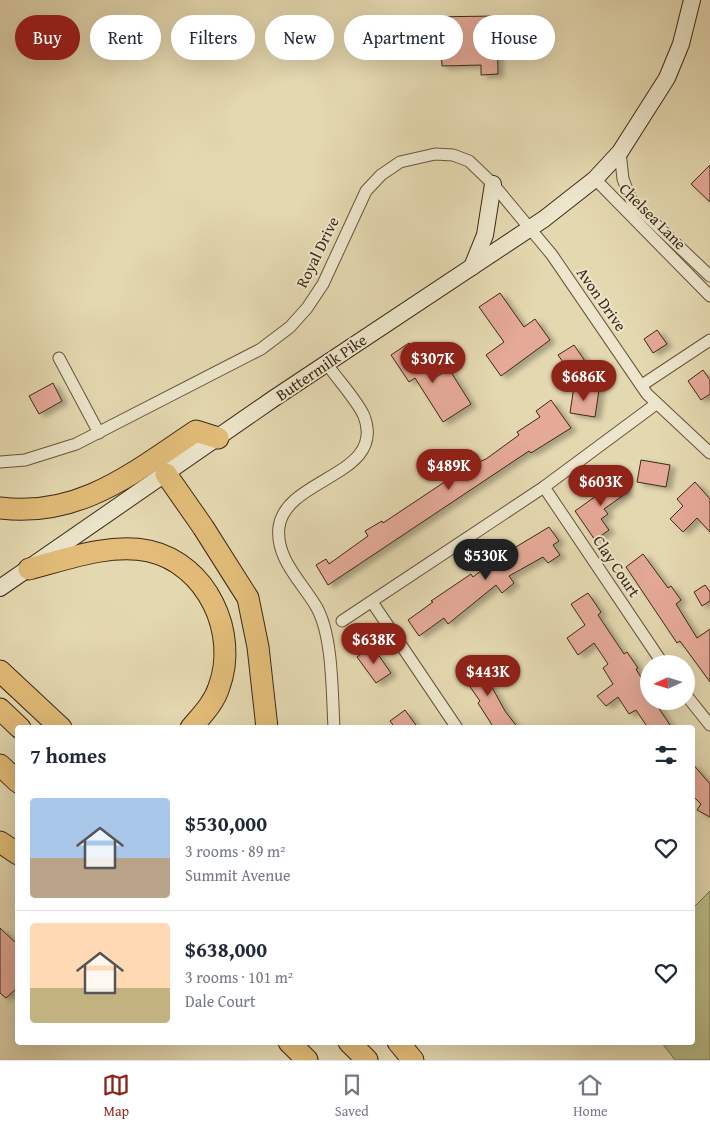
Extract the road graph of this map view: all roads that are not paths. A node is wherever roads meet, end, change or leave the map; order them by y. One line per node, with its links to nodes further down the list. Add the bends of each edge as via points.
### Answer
1 (692, 0): 2 (main road, Buttermilk Pike, via 681,44 667,78)
2 (620, 152): 3 (main road, Buttermilk Pike); 7 (street, Chelsea Lane, via 623,179 632,202)
3 (595, 179): 5 (main road, Buttermilk Pike); 8 (street, Chelsea Lane)
4 (493, 184): 5 (street, Royal Drive); 6 (main road, via 485,235); 14 (street, Royal Drive, via 469,161 453,155 435,154 400,162 381,174 366,191 322,284 290,327 261,349)
5 (530, 228): 6 (main road, Buttermilk Pike); 12 (street, Avon Drive)
6 (472, 267): 11 (main road, Buttermilk Pike)
7 (710, 276)
8 (710, 296)
9 (710, 340): 12 (street)
10 (59, 358): 14 (street)
11 (326, 364): 15 (main road, Buttermilk Pike); 33 (street, via 363,415 367,430 366,446 355,460 303,493 286,510 279,530 283,555 325,625)
12 (642, 385): 13 (street, Avon Drive)
13 (656, 404): 16 (street, Avon Drive); 19 (street)
14 (99, 432): 17 (street, Royal Drive, via 52,453)
15 (218, 438): 18 (main road, Buttermilk Pike); 20 (highway, via 196,431 116,485 79,501 38,509)
16 (710, 453)
17 (0, 462)
18 (166, 474): 21 (main road, Buttermilk Pike); 32 (highway, via 248,598 258,647)
19 (544, 487): 23 (street); 25 (street, Clay Court)
20 (0, 508)
21 (29, 569): 22 (main road, Buttermilk Pike); 31 (highway, via 116,549 150,552 186,570 209,594 218,612 225,657 212,704)
22 (0, 588)
23 (372, 602): 24 (street); 34 (street)
24 (342, 621)
25 (657, 655)
26 (0, 671): 30 (highway)
27 (695, 706): 35 (street)
28 (0, 709): 29 (highway)
29 (17, 725)
30 (58, 725)
31 (194, 725)
32 (267, 725)
33 (334, 725)
34 (455, 725)
35 (710, 725)
36 (0, 765): 37 (highway)
37 (15, 779)
38 (0, 842): 39 (highway)
39 (15, 852)
40 (292, 1045): 43 (highway)
41 (352, 1045): 44 (highway)
42 (400, 1045): 45 (highway)
43 (307, 1060)
44 (367, 1060)
45 (413, 1060)

